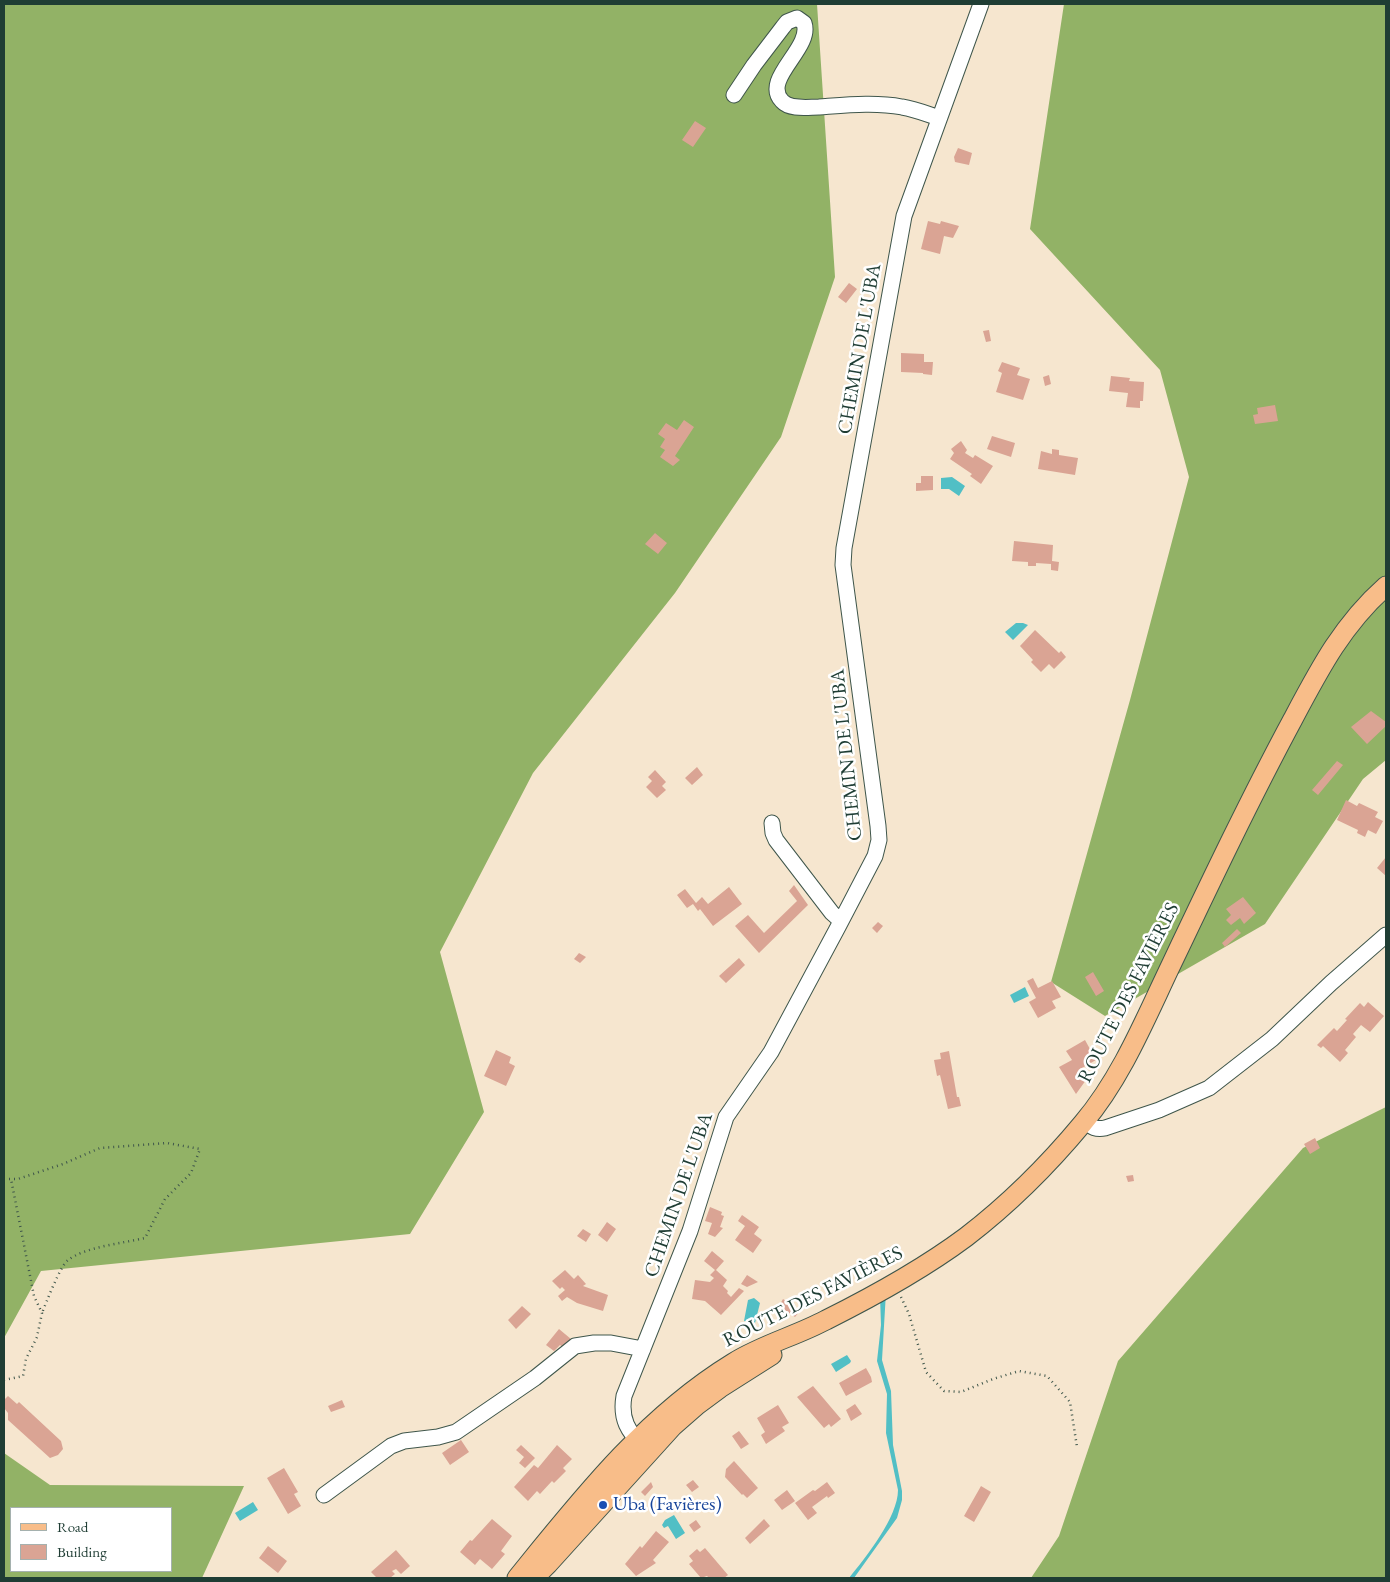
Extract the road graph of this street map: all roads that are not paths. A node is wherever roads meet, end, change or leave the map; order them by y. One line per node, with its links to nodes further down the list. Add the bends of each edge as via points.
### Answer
1 (981, 4): 3 (street, CHEMIN DE L'UBA)
2 (734, 95): 3 (street, via 787,22 797,18 804,23 806,32 778,83 777,92 785,104 799,107 890,105)
3 (939, 118): 6 (street, CHEMIN DE L'UBA, via 904,216 844,548 879,840 875,856)
4 (1386, 586): 8 (main road, ROUTE DES FAVIÈRES, via 1366,604 1321,668 1256,787 1141,1028 1110,1086)
5 (772, 823): 6 (street, via 776,840 832,913)
6 (842, 921): 9 (street, CHEMIN DE L'UBA, via 771,1052 726,1117 690,1231)
7 (1386, 935): 8 (street, via 1272,1039 1209,1088 1159,1110 1100,1130)
8 (1085, 1122): 10 (main road, ROUTE DES FAVIÈRES, via 1026,1185 967,1236 720,1388 674,1426)
9 (644, 1350): 10 (street, CHEMIN DE L'UBA, via 622,1405 624,1422); 11 (street, via 611,1343 575,1346 465,1427 445,1436 404,1441 392,1446)
10 (643, 1446): 12 (main road, via 573,1510); 13 (main road)
11 (324, 1495)
12 (517, 1578)
13 (534, 1578)

